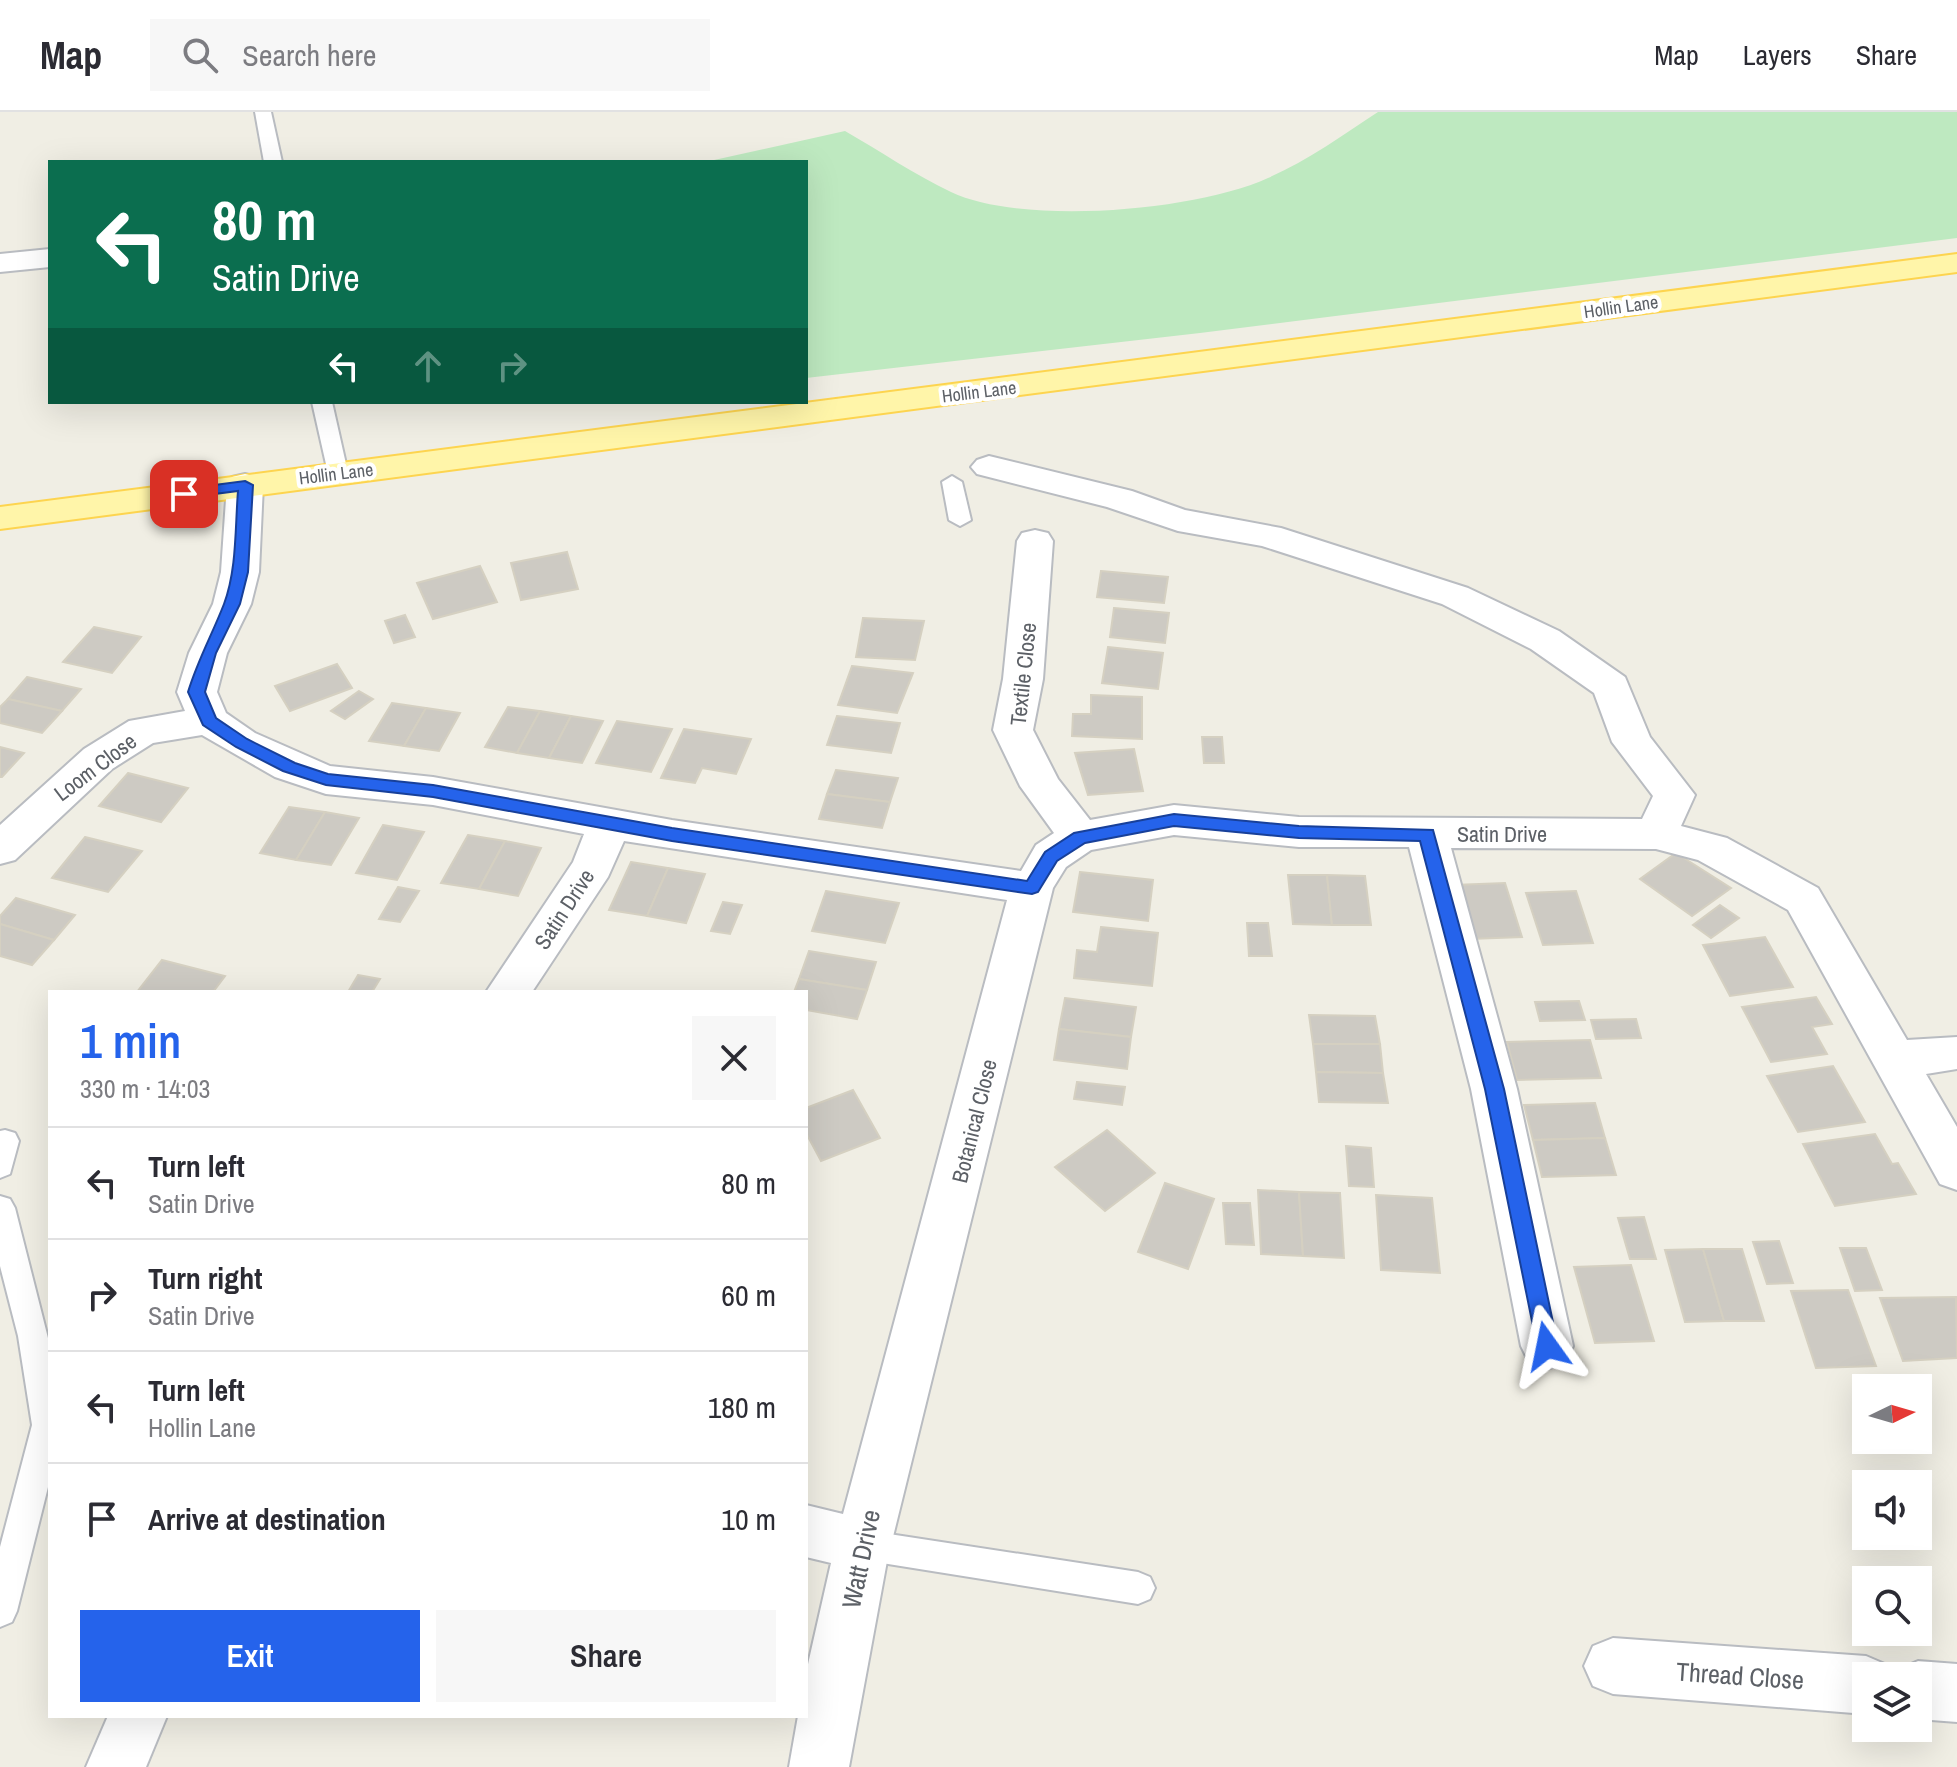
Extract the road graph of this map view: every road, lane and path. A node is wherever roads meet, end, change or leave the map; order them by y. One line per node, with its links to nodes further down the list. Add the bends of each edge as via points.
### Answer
1 (263, 112): 2 (lane)
2 (273, 160)
3 (48, 258): 4 (street)
4 (0, 263)
5 (1957, 263): 8 (main road, Hollin Lane)
6 (322, 404): 8 (lane)
7 (989, 467): 16 (street, via 1119,499 1178,520 1268,536 1455,596 1545,640 1611,686 1632,742 1674,795)
8 (338, 473): 10 (main road, Hollin Lane)
9 (952, 482): 12 (lane)
10 (245, 485): 11 (main road, Hollin Lane); 14 (street, via 240,572 197,692)
11 (0, 518)
12 (960, 520)
13 (1035, 541): 18 (street, Textile Close, via 1023,679 1013,730 1041,786)
14 (209, 721): 15 (street, via 241,743 326,780 433,791); 19 (street, Loom Close, via 143,731 98,759)
15 (610, 821): 20 (street, via 672,835); 21 (street, Satin Drive, via 593,866)
16 (1656, 834): 17 (street, Satin Drive); 23 (street, Satin Drive, via 1712,849 1803,899)
17 (1427, 835): 18 (street, Satin Drive, via 1299,832 1174,820); 26 (street, via 1494,1089)
18 (1080, 837): 20 (street, Satin Drive, via 1051,856)
19 (0, 849)
20 (1032, 888): 27 (street, Botanical Close)
21 (509, 990)
22 (1950, 1053): 23 (street)
23 (1896, 1059): 24 (street, Satin Drive)
24 (1957, 1170)
25 (0, 1208): 31 (lane, via 33,1336 48,1425)
26 (1547, 1346)
27 (911, 1352): 29 (street, Watt Drive)
28 (808, 1531): 29 (street)
29 (863, 1545): 30 (lane); 38 (street, Watt Drive)
30 (1138, 1588)
31 (0, 1611)
32 (1613, 1666): 33 (street, Thread Close)
33 (1852, 1684)
34 (1932, 1691): 35 (street)
35 (1957, 1693)
36 (137, 1718): 37 (street)
37 (116, 1767)
38 (819, 1767)

